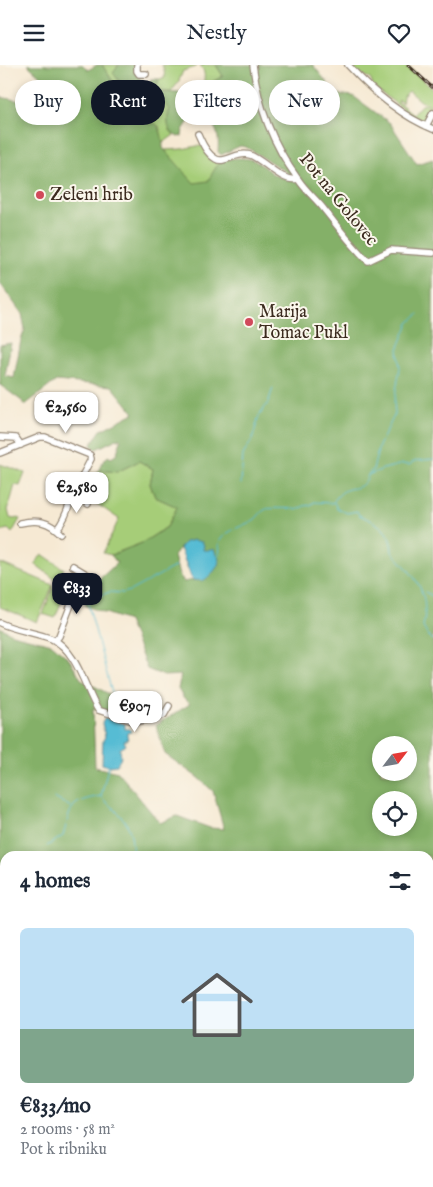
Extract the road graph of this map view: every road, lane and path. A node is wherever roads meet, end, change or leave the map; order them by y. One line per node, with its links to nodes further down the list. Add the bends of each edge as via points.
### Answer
1 (137, 65): 4 (street, via 140,74)
2 (253, 65): 9 (street, Pot na Golovec, via 260,105)
3 (348, 65): 6 (street, via 371,88)
4 (146, 75)
5 (433, 113): 6 (street)
6 (426, 127): 7 (street)
7 (433, 129)
8 (198, 134): 9 (street, via 217,160 248,155 288,179)
9 (297, 179): 10 (street, Pot na Golovec, via 368,261 392,250)
10 (433, 253)
11 (0, 437): 12 (street, via 16,438)
12 (21, 445): 13 (street); 14 (street, via 45,437 89,454 91,459)
13 (0, 453)
14 (81, 478): 15 (street, via 78,494); 16 (street, via 59,531 36,520)
15 (88, 504)
16 (20, 523)
17 (73, 566): 19 (street, via 88,575 90,582 72,602)
18 (0, 623): 19 (street)
19 (55, 641): 20 (street, via 71,656 98,710 136,722 164,715)
20 (168, 706)

